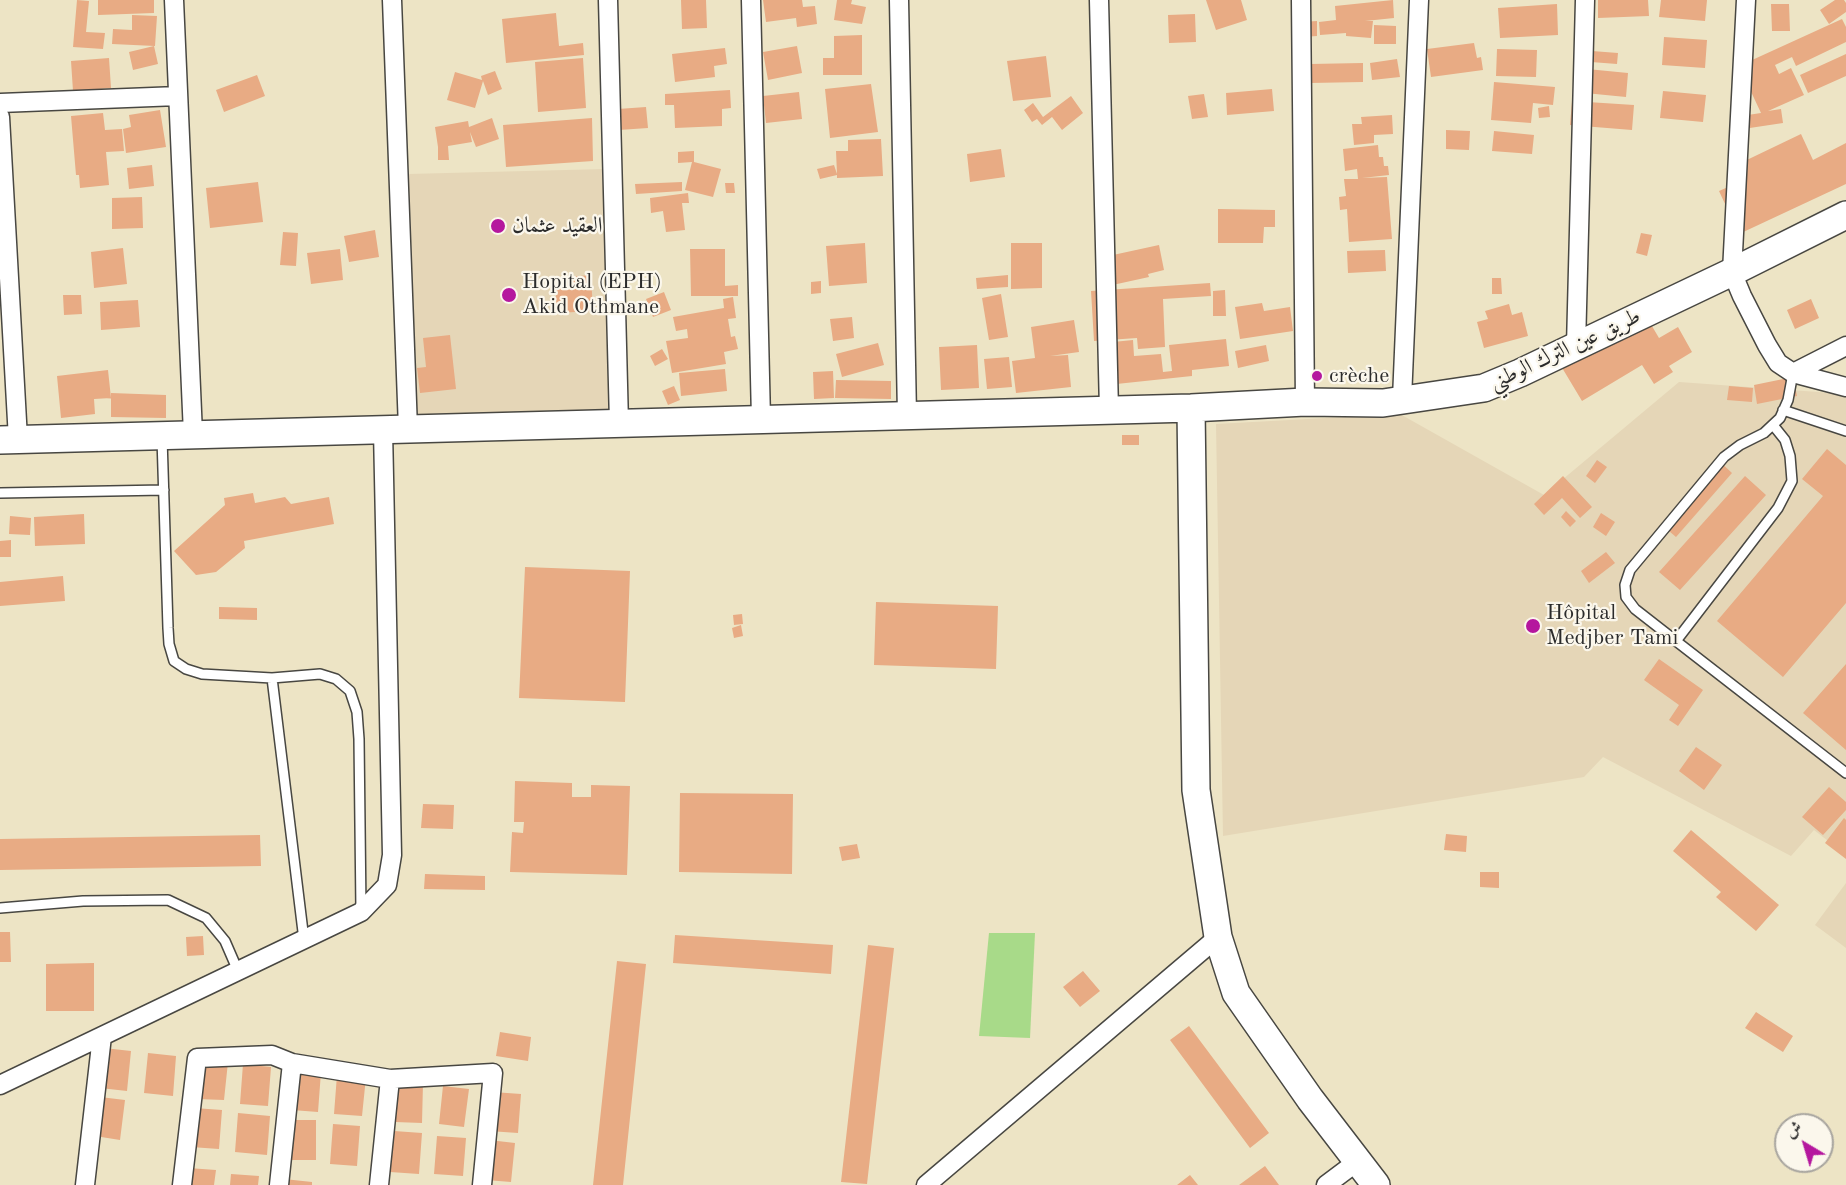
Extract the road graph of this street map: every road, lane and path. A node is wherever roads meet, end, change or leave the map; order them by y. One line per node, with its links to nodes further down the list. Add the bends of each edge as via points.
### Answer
1 (174, 0): 11 (street)
2 (392, 0): 29 (street)
3 (608, 0): 27 (street)
4 (751, 0): 26 (street)
5 (899, 0): 25 (street)
6 (1100, 0): 23 (street)
7 (1301, 0): 21 (street)
8 (1419, 0): 20 (street)
9 (1585, 0): 16 (street)
10 (1746, 0): 15 (street)
11 (178, 96): 12 (street); 31 (street)
12 (0, 103)
13 (0, 117): 33 (street)
14 (1846, 215): 15 (main road, طريق عين الترك الوطني)
15 (1732, 272): 16 (main road, طريق عين الترك الوطني); 18 (street, via 1767,345 1778,363)
16 (1576, 346): 20 (main road, طريق عين الترك الوطني, via 1484,388)
17 (1846, 346): 18 (street)
18 (1793, 373): 19 (street); 24 (lane)
19 (1846, 387)
20 (1402, 399): 21 (main road, طريق عين الترك الوطني, via 1383,403)
21 (1305, 402): 22 (main road, طريق عين الترك الوطني)
22 (1191, 408): 23 (main road, طريق عين الترك الوطني); 41 (main road, via 1196,790)
23 (1109, 410): 25 (main road, طريق عين الترك الوطني)
24 (1784, 410): 28 (lane); 30 (lane)
25 (907, 415): 26 (main road, طريق عين الترك الوطني)
26 (761, 419): 27 (main road, طريق عين الترك الوطني)
27 (619, 423): 29 (main road, طريق عين الترك الوطني)
28 (1773, 424): 36 (lane, via 1785,440 1792,481 1778,508); 36 (lane, via 1724,457 1630,570 1626,597 1635,609)
29 (396, 429): 31 (main road, طريق عين الترك الوطني); 40 (street, via 392,855 387,885)
30 (1846, 431)
31 (194, 434): 32 (main road, طريق عين الترك الوطني)
32 (162, 435): 33 (main road, طريق عين الترك الوطني); 34 (lane)
33 (9, 439)
34 (164, 490): 35 (lane); 37 (lane, via 168,628 174,661 202,674)
35 (0, 493)
36 (1676, 641): 38 (lane)
37 (272, 678): 40 (lane, via 320,674 336,679 350,690 359,739); 42 (lane)
38 (1846, 773)
39 (0, 908): 43 (lane, via 83,901 168,900 206,918 225,941)
40 (361, 912): 42 (street)
41 (1218, 937): 48 (main road, via 1236,993); 54 (street)
42 (304, 940): 43 (street)
43 (238, 971): 44 (street)
44 (102, 1036): 47 (street); 49 (street)
45 (292, 1063): 46 (street); 50 (street, via 272,1055 197,1058); 51 (street)
46 (390, 1079): 52 (street); 53 (street, via 493,1073)
47 (0, 1085)
48 (1358, 1161): 55 (street); 56 (main road)
49 (86, 1185)
50 (182, 1185)
51 (279, 1185)
52 (379, 1185)
53 (483, 1185)
54 (926, 1185)
55 (1326, 1185)
56 (1376, 1185)

